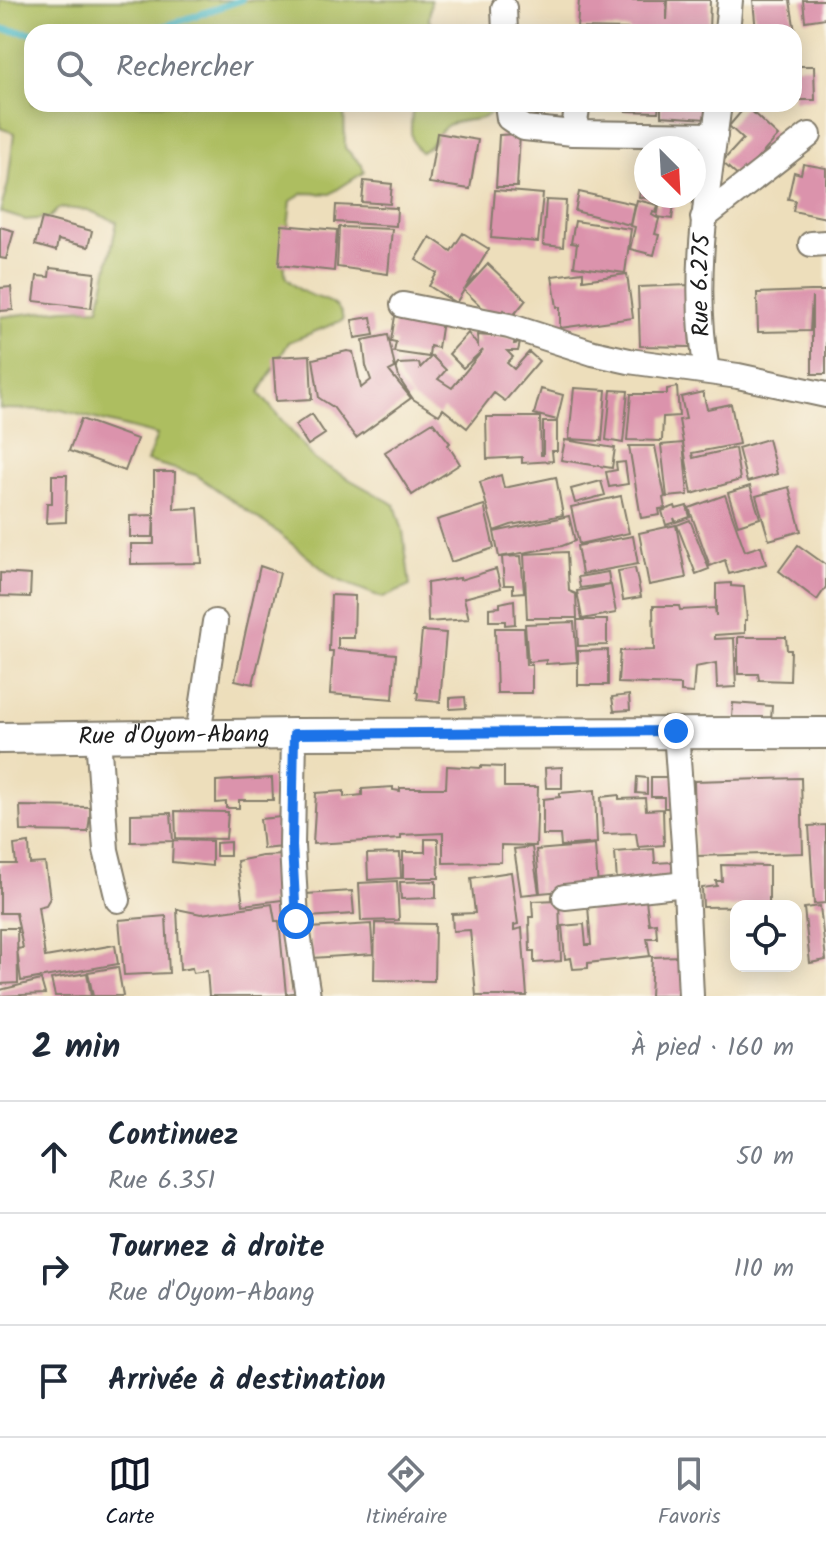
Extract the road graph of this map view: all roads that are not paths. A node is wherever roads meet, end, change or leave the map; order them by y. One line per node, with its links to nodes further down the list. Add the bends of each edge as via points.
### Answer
1 (730, 0): 2 (street)
2 (728, 24)
3 (508, 112): 6 (street, via 524,128)
4 (577, 112): 6 (street)
5 (718, 112): 7 (street, Rue 6.275)
6 (573, 133): 7 (street)
7 (715, 135): 9 (street, Rue 6.275)
8 (809, 135): 9 (street)
9 (703, 218): 11 (street, Rue 6.275, via 700,316)
10 (403, 305): 11 (street, via 509,326 617,359)
11 (707, 371): 12 (street)
12 (826, 395)
13 (215, 622): 17 (street)
14 (676, 731): 15 (main road, Rue d'Oyom-Abang); 16 (main road, Rue d'Oyom-Abang); 20 (street)
15 (826, 733)
16 (294, 734): 17 (main road, Rue d'Oyom-Abang); 23 (street, via 293,876)
17 (198, 735): 18 (main road, Rue d'Oyom-Abang)
18 (98, 736): 19 (main road, Rue d'Oyom-Abang); 22 (street, via 106,850)
19 (0, 738)
20 (686, 884): 21 (street); 24 (street)
21 (565, 897)
22 (118, 900)
23 (308, 996)
24 (691, 996)

